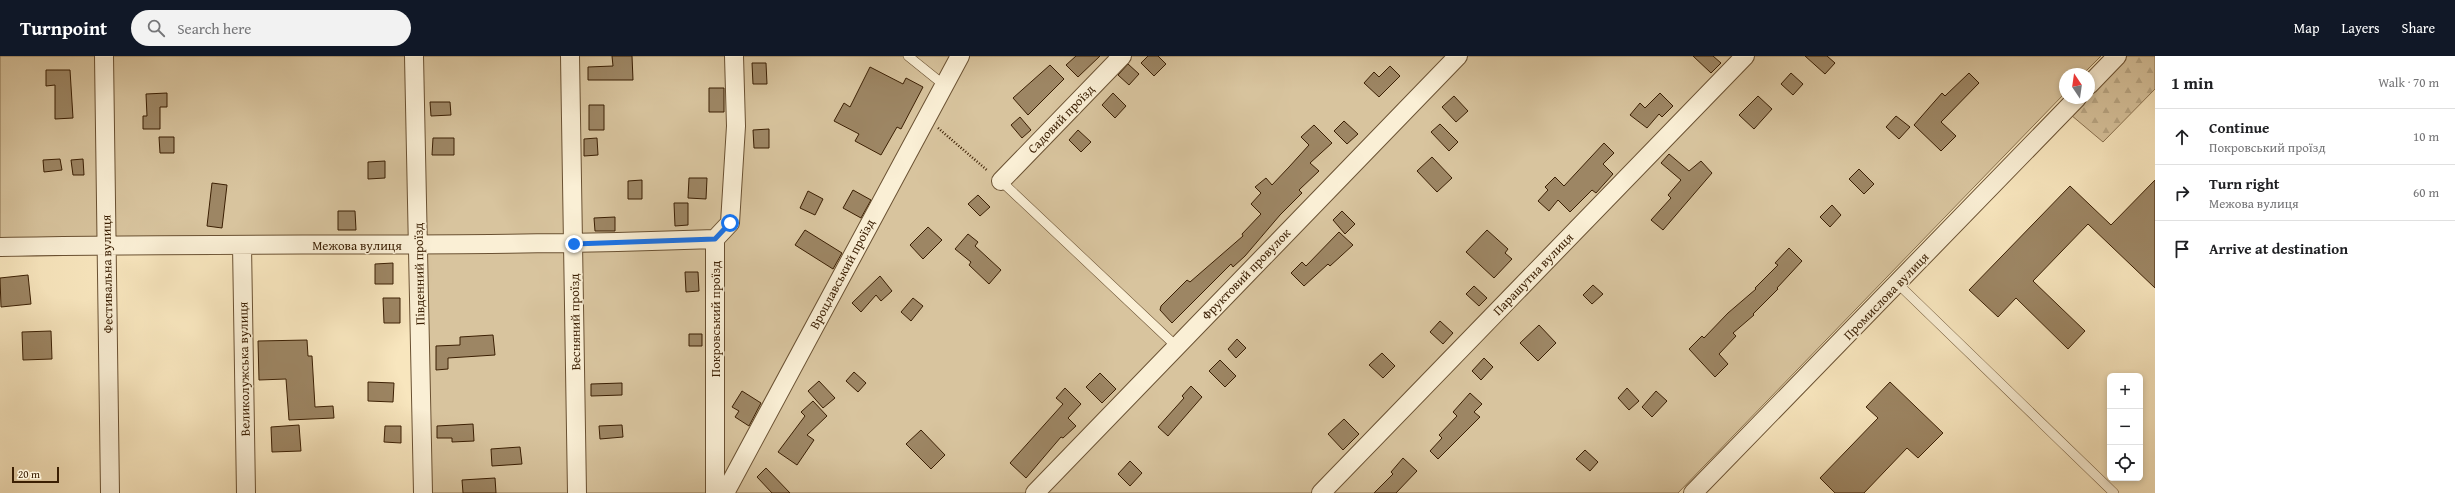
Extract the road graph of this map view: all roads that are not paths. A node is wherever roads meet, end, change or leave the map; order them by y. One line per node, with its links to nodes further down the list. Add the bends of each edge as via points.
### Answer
1 (104, 56): 18 (street, Фестивальна вулиця)
2 (414, 56): 19 (street, Південний проїзд)
3 (570, 56): 17 (street, Весняний проїзд)
4 (734, 56): 15 (street, via 736,126 730,223)
5 (908, 56): 12 (lane)
6 (960, 56): 12 (street, Вроцлавський проїзд)
7 (1122, 56): 14 (street, Садовий проїзд)
8 (1458, 56): 22 (street, Фруктовий провулок)
9 (1745, 56): 30 (street, Парашутна вулиця)
10 (2117, 56): 11 (street)
11 (2095, 79)
12 (944, 84): 28 (street, Вроцлавський проїзд)
13 (2071, 104): 21 (street, Промислова вулиця)
14 (1001, 181): 22 (lane)
15 (715, 239): 17 (street, Межова вулиця); 27 (street, Покровський проїзд)
16 (242, 244): 18 (street, Межова вулиця); 19 (street, Межова вулиця); 24 (street, Великолужська вулиця)
17 (574, 244): 19 (street, Межова вулиця); 26 (street, Весняний проїзд)
18 (107, 245): 20 (street, Межова вулиця); 23 (street, Фестивальна вулиця)
19 (418, 245): 25 (street, Південний проїзд)
20 (0, 247)
21 (1898, 284): 31 (street, Промислова вулиця); 32 (lane)
22 (1176, 346): 29 (street, Фруктовий провулок)
23 (110, 493)
24 (246, 493)
25 (423, 493)
26 (577, 493)
27 (715, 493)
28 (725, 493)
29 (1035, 493)
30 (1321, 493)
31 (1693, 493)
32 (2114, 493)

